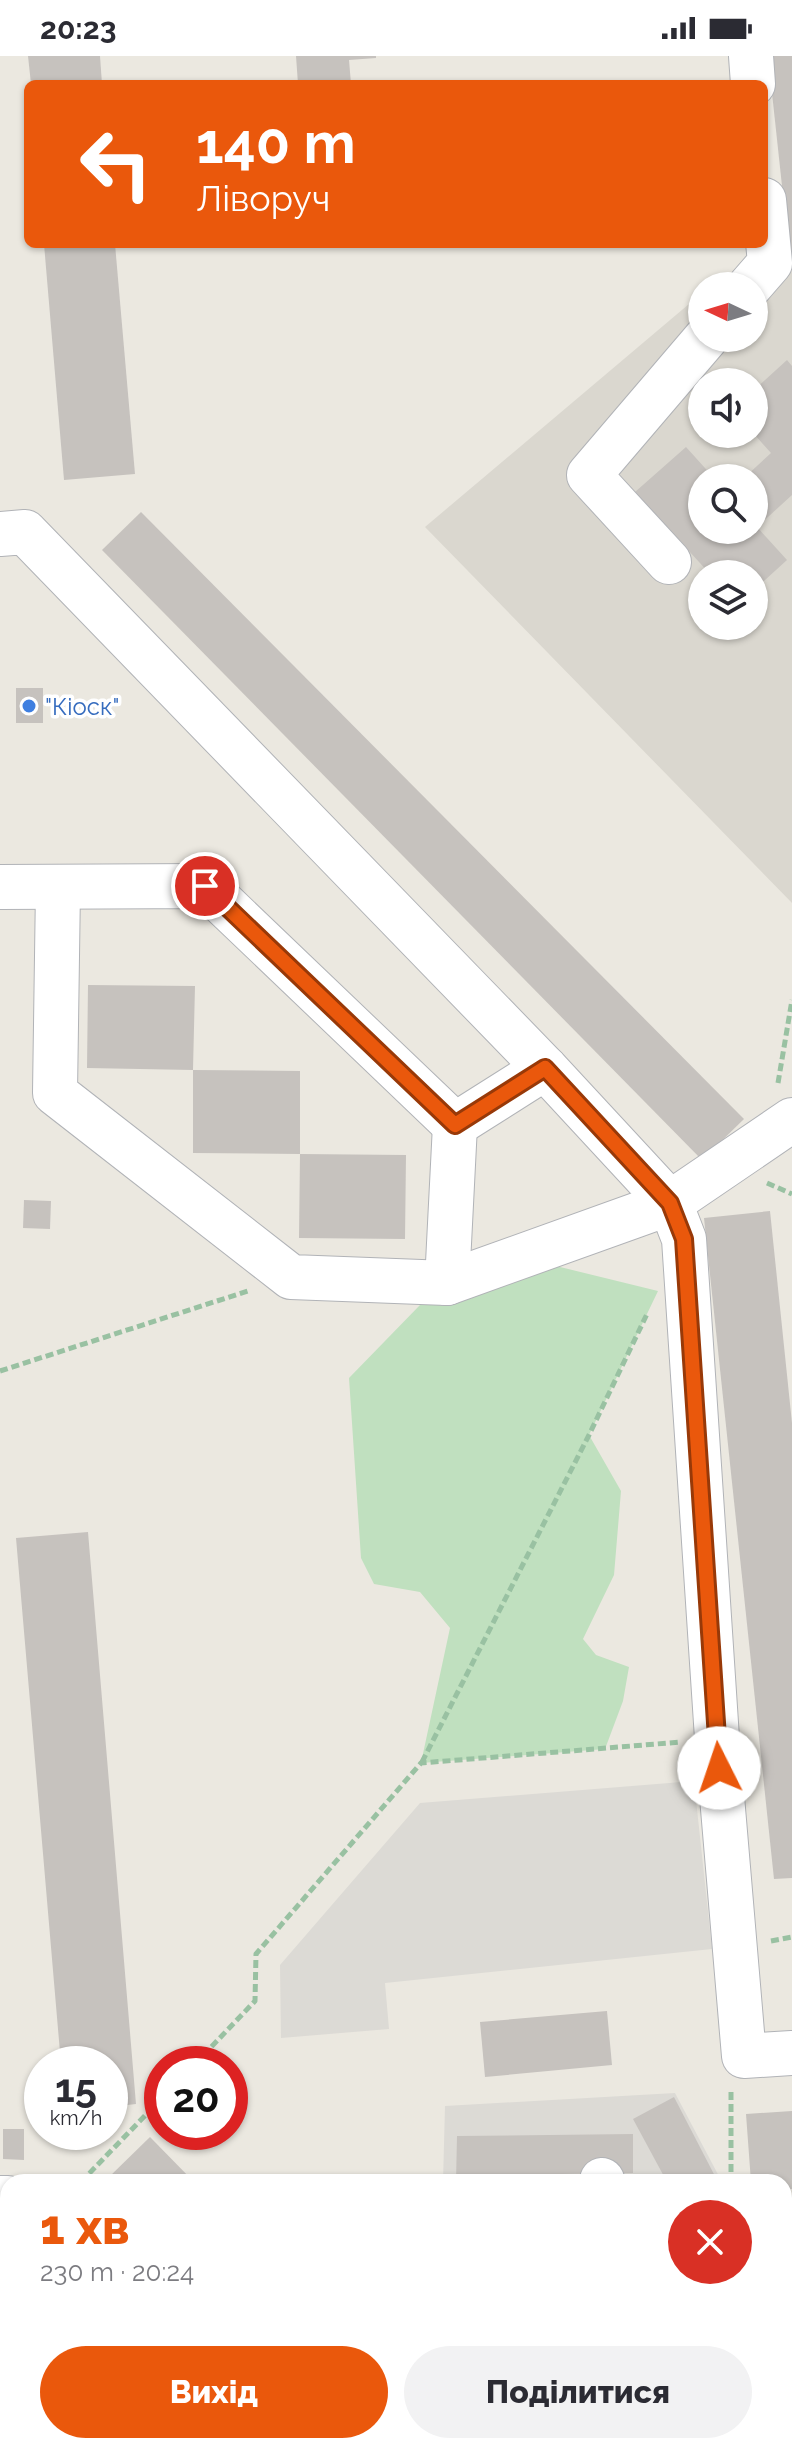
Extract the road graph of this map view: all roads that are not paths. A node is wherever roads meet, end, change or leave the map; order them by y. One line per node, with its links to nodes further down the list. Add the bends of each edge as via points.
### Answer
1 (751, 56): 2 (lane)
2 (753, 80)
3 (768, 242): 4 (lane, via 770,263)
4 (762, 272)
5 (694, 352): 7 (lane, via 589,475)
6 (0, 534): 10 (lane, via 25,532)
7 (669, 562)
8 (0, 887): 9 (lane)
9 (58, 888): 11 (lane, via 205,886); 14 (lane, via 55,1093 291,1277)
10 (545, 1068): 11 (lane); 13 (lane)
11 (455, 1125): 14 (lane)
12 (781, 1128): 13 (lane)
13 (670, 1203): 14 (lane); 15 (lane, via 684,1239 744,2056)
14 (447, 1283)
15 (792, 2053)

